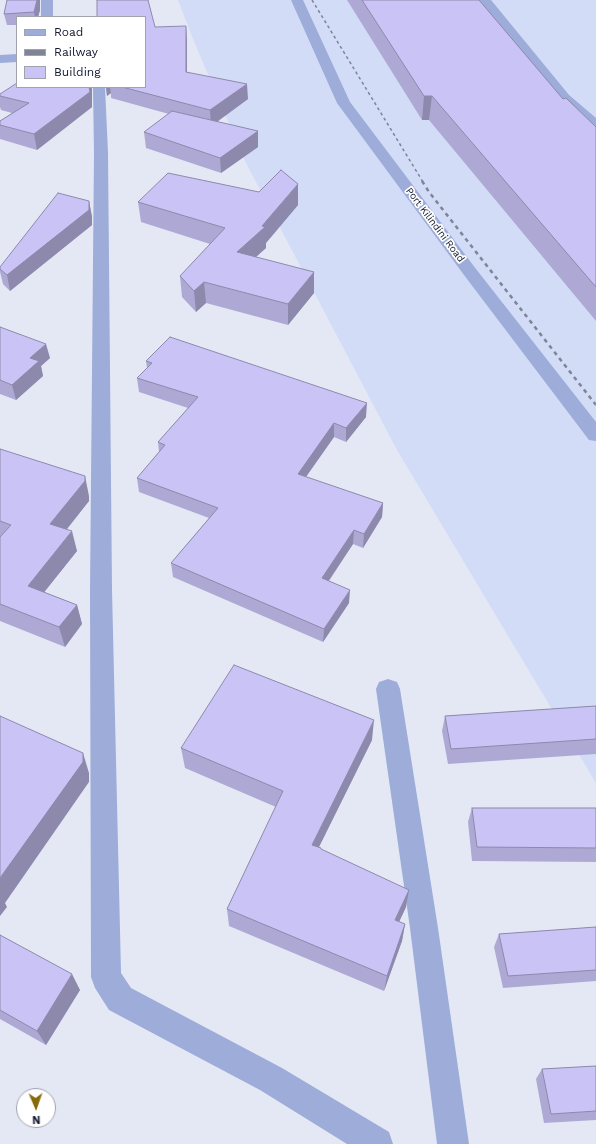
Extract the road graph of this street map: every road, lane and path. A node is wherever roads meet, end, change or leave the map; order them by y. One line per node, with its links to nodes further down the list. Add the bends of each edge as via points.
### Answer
1 (47, 0): 4 (street)
2 (297, 0): 9 (street, Port Kilindini Road, via 344,103)
3 (485, 0): 8 (street, via 564,98)
4 (47, 16)
5 (16, 58): 6 (street)
6 (0, 59)
7 (98, 88): 11 (street, via 101,154 101,590 106,978 120,999 271,1080)
8 (596, 125)
9 (596, 435)
10 (388, 689): 12 (street)
11 (377, 1144)
12 (453, 1144)

